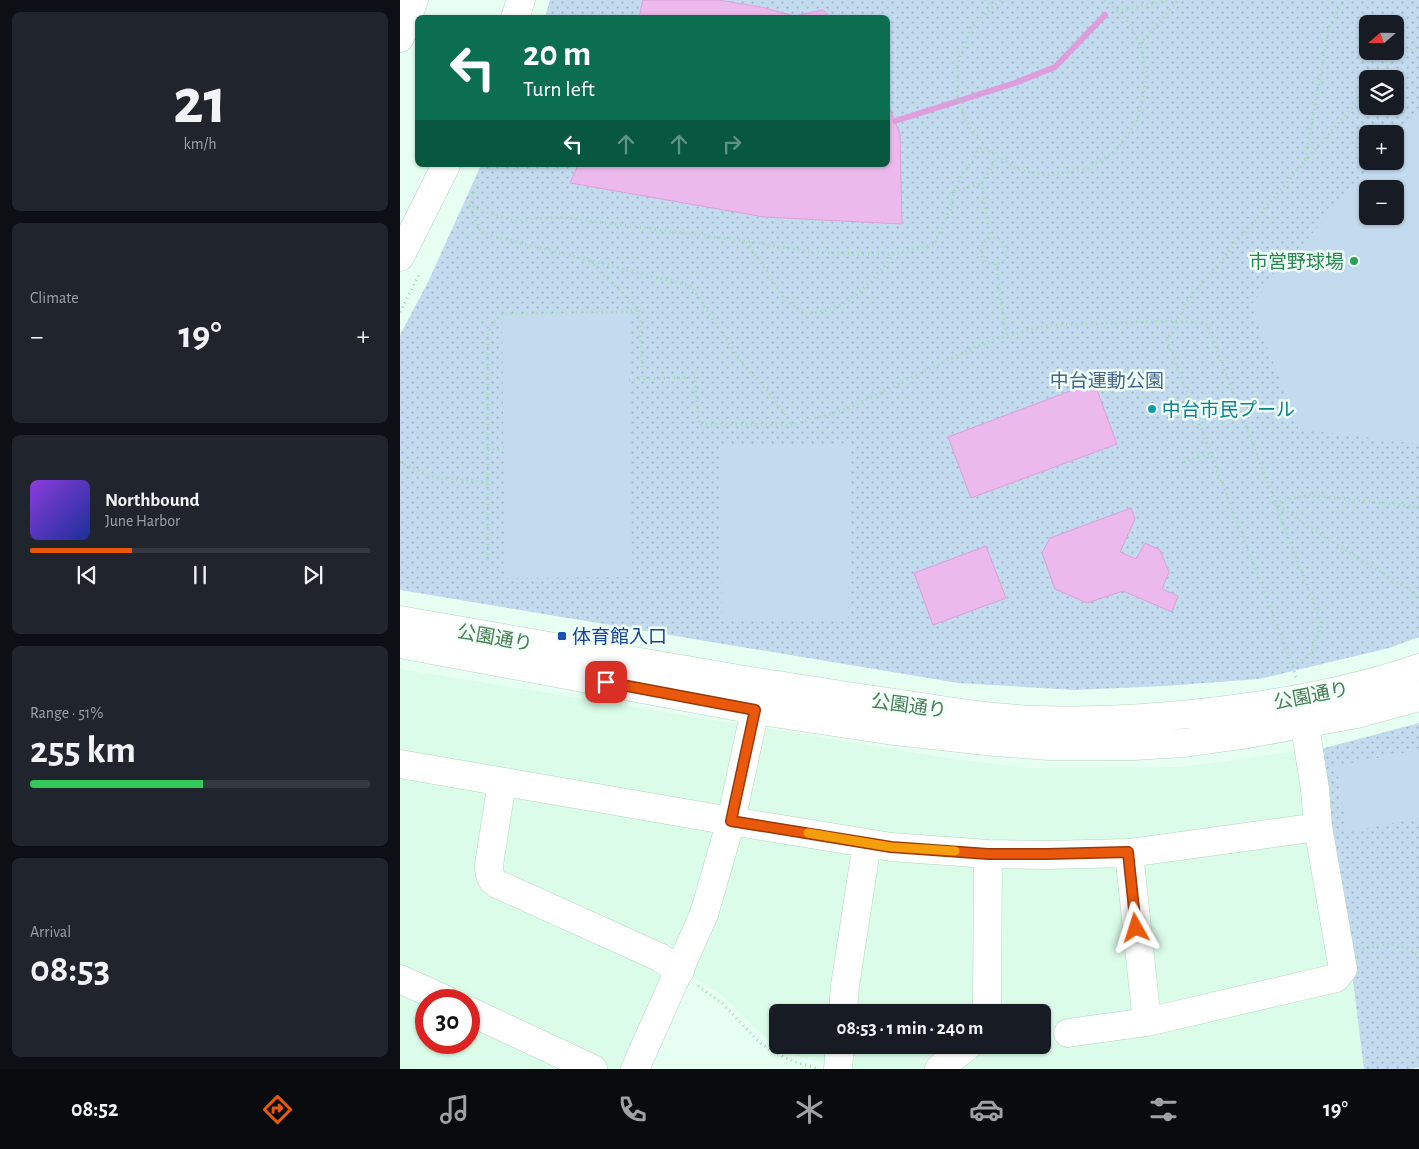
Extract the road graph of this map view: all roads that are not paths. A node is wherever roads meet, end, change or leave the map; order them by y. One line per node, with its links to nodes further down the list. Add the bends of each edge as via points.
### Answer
1 (414, 0): 4 (street)
2 (521, 0): 3 (street)
3 (516, 15)
4 (400, 38)
5 (445, 167): 6 (street)
6 (400, 257)
7 (400, 620): 12 (street, 公園通り, via 763,683 980,716 1111,720 1224,711)
8 (400, 644): 11 (street, 公園通り)
9 (1419, 668): 12 (street, 公園通り)
10 (1419, 697): 12 (street, 公園通り, via 1357,714)
11 (755, 710): 12 (street, 公園通り, via 887,730 1049,746 1184,743); 15 (street)
12 (1303, 711): 16 (street)
13 (400, 764): 14 (street)
14 (502, 782): 15 (street); 20 (street, via 489,865 492,880 659,957)
15 (731, 821): 17 (street); 20 (street, via 704,914)
16 (1318, 827): 18 (street); 26 (street, via 1343,969 1336,978)
17 (867, 843): 19 (street); 23 (street)
18 (1128, 852): 19 (street); 26 (street)
19 (988, 854): 24 (street)
20 (680, 971): 31 (street)
21 (400, 979): 22 (street)
22 (422, 989)
23 (844, 1004)
24 (987, 1004)
25 (480, 1016): 30 (street)
26 (1146, 1022): 27 (street)
27 (1068, 1033)
28 (839, 1054): 32 (street)
29 (958, 1054): 33 (street)
30 (592, 1069)
31 (635, 1069)
32 (838, 1069)
33 (939, 1069)

